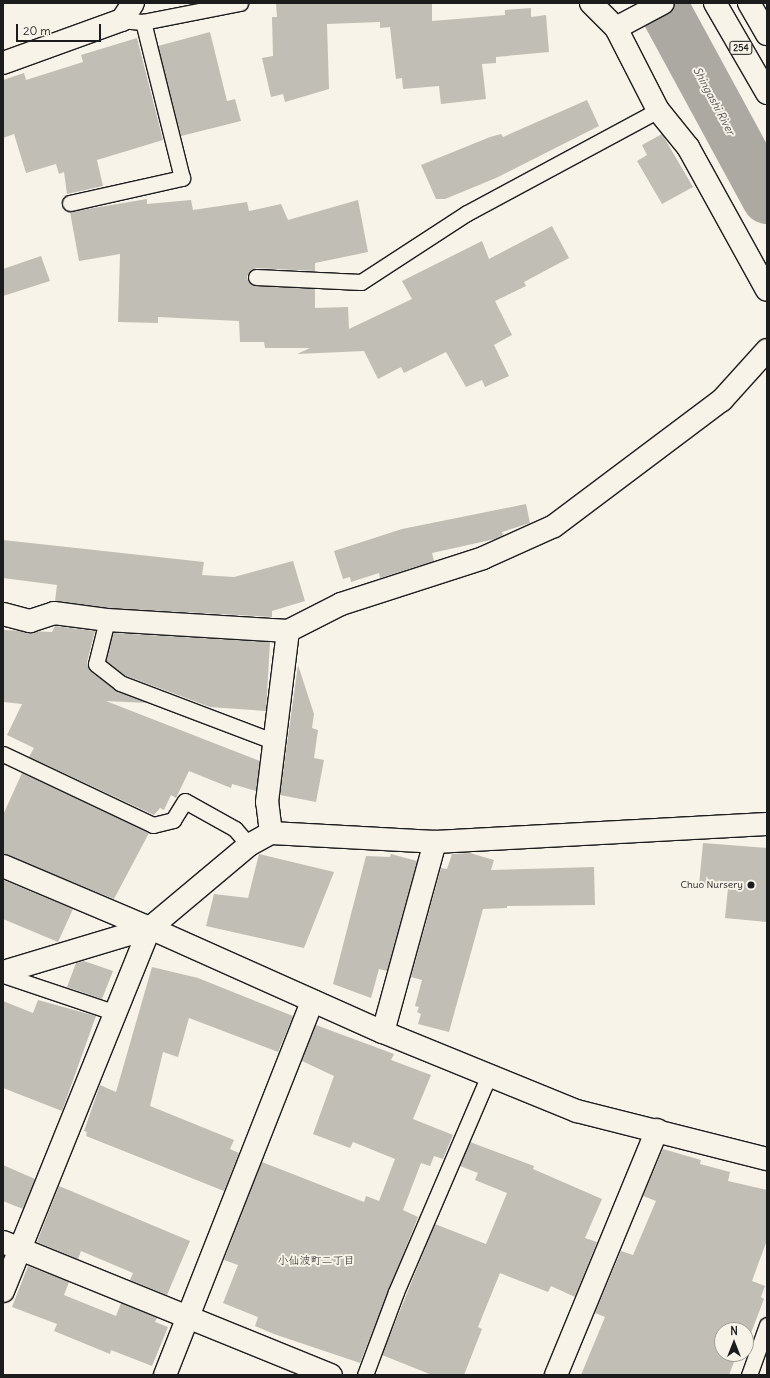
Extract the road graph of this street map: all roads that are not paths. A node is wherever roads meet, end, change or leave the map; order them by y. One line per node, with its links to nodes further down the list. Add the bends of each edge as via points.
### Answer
1 (240, 3): 7 (lane)
2 (663, 3): 8 (main road)
3 (715, 3): 11 (main road, 254)
4 (749, 3): 9 (main road)
5 (593, 4): 8 (main road)
6 (127, 11): 7 (lane); 10 (main road)
7 (143, 22): 13 (lane, via 182,178)
8 (619, 26): 12 (main road)
9 (767, 34)
10 (3, 63)
11 (767, 93)
12 (658, 110): 14 (lane, via 467,213 362,282); 15 (main road, via 688,147)
13 (70, 203)
14 (256, 277)
15 (767, 290)
16 (767, 350): 19 (main road, via 722,400 554,526 483,558 342,604)
17 (3, 614): 18 (main road, via 30,621 54,613)
18 (107, 620): 19 (main road); 20 (lane, via 96,664 120,683)
19 (288, 631): 20 (main road)
20 (273, 741): 23 (main road, via 267,802)
21 (3, 754): 25 (lane, via 153,825 173,820 186,801 235,830)
22 (767, 824): 24 (main road)
23 (271, 833): 24 (main road); 25 (main road)
24 (435, 842): 32 (main road)
25 (249, 845): 27 (main road)
26 (3, 866): 27 (main road)
27 (150, 928): 28 (main road); 30 (main road); 31 (main road)
28 (3, 972)
29 (3, 975): 31 (lane)
30 (312, 1001): 32 (main road); 38 (main road)
31 (116, 1013): 36 (main road)
32 (383, 1032): 33 (main road)
33 (489, 1075): 34 (main road, via 577,1111); 42 (lane, via 396,1292)
34 (657, 1130): 35 (main road); 43 (main road)
35 (767, 1159)
36 (11, 1245): 37 (main road); 38 (main road)
37 (3, 1291)
38 (189, 1316): 40 (main road); 41 (main road)
39 (767, 1325): 44 (lane)
40 (165, 1375)
41 (331, 1375)
42 (365, 1375)
43 (556, 1375)
44 (748, 1375)

